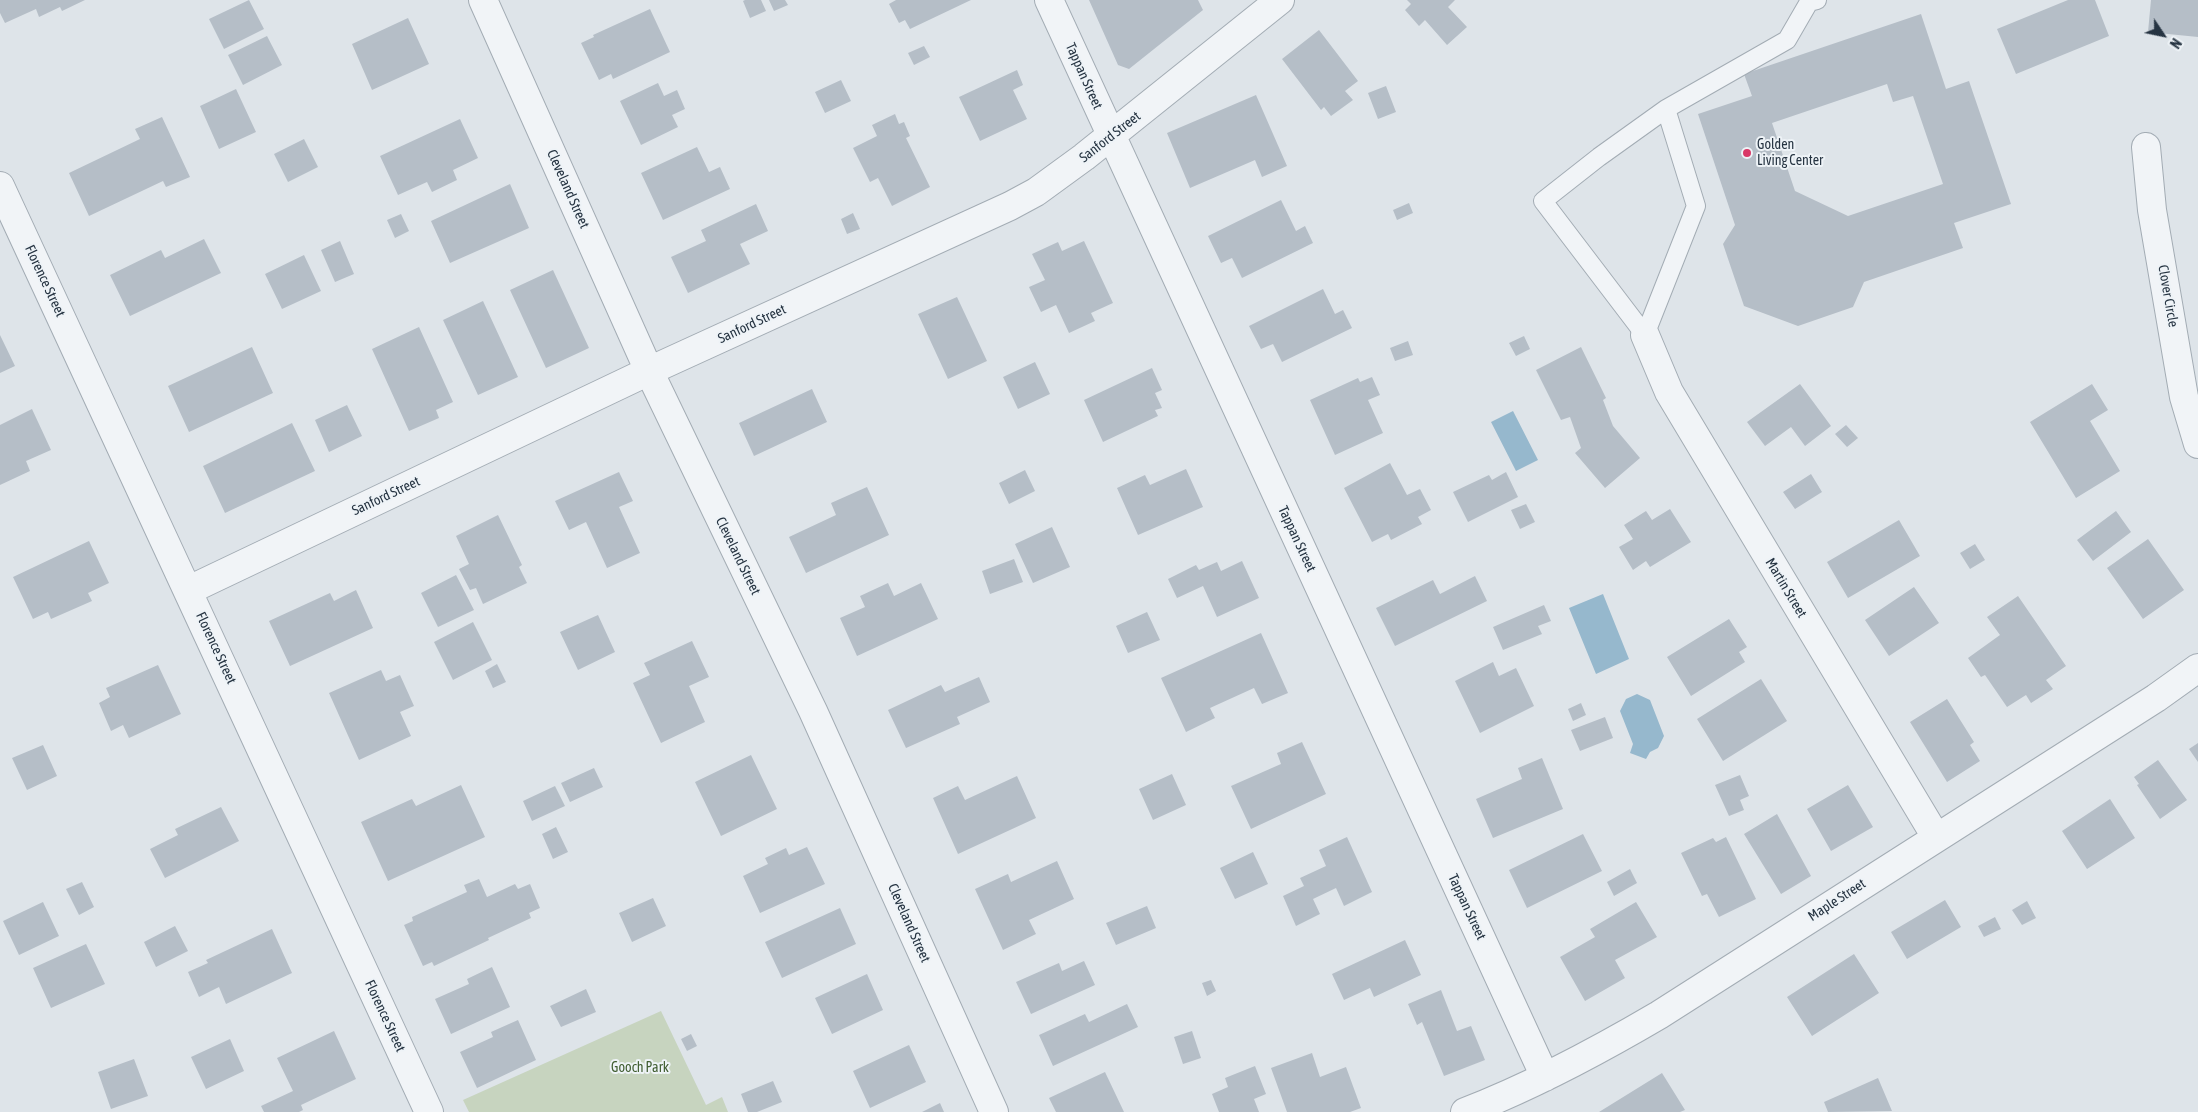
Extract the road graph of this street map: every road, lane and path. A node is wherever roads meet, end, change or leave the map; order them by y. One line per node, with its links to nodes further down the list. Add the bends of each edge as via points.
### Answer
1 (483, 0): 10 (street, Cleveland Street)
2 (1050, 0): 6 (street, Tappan Street)
3 (1280, 0): 6 (street, Sanford Street)
4 (1817, 0): 5 (lane, via 1809,2 1787,40)
5 (1666, 109): 9 (lane, via 1696,206); 9 (lane, via 1543,201)
6 (1111, 136): 10 (street, Sanford Street, via 1062,174 1010,206); 15 (street, Tappan Street)
7 (2146, 147): 11 (street, Clover Circle, via 2152,210 2184,397)
8 (0, 186): 12 (street, Florence Street)
9 (1645, 335): 14 (street, Martin Street, via 1669,392)
10 (649, 371): 12 (street, Sanford Street); 17 (street, Cleveland Street, via 813,711)
11 (2198, 444)
12 (189, 590): 16 (street, Florence Street)
13 (2198, 668): 14 (street, Maple Street)
14 (1936, 837): 15 (street, Maple Street, via 1659,1015)
15 (1546, 1078): 18 (street, Maple Street)
16 (429, 1112)
17 (994, 1112)
18 (1465, 1112)

